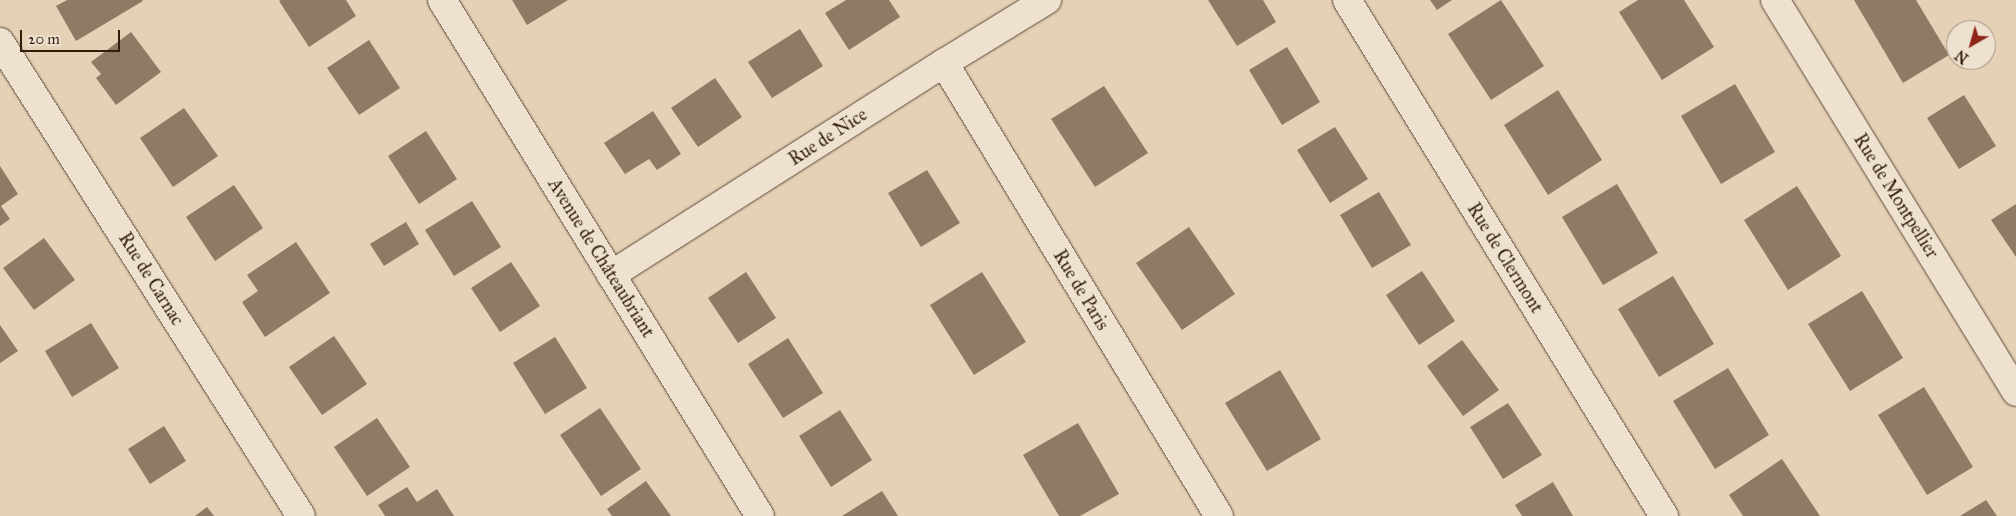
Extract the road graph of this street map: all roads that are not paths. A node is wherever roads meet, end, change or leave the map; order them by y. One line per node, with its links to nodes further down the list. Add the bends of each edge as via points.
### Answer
1 (442, 0): 7 (street, Avenue de Châteaubriant)
2 (1047, 0): 6 (street, Rue de Nice)
3 (1347, 0): 12 (street, Rue de Clermont)
4 (1775, 0): 8 (street, Rue de Montpellier)
5 (0, 42): 9 (street, Rue de Carnac)
6 (944, 63): 7 (street, Rue de Nice); 11 (street, Rue de Paris)
7 (611, 275): 10 (street, Avenue de Châteaubriant)
8 (2016, 392)
9 (301, 516)
10 (760, 516)
11 (1219, 516)
12 (1664, 516)

